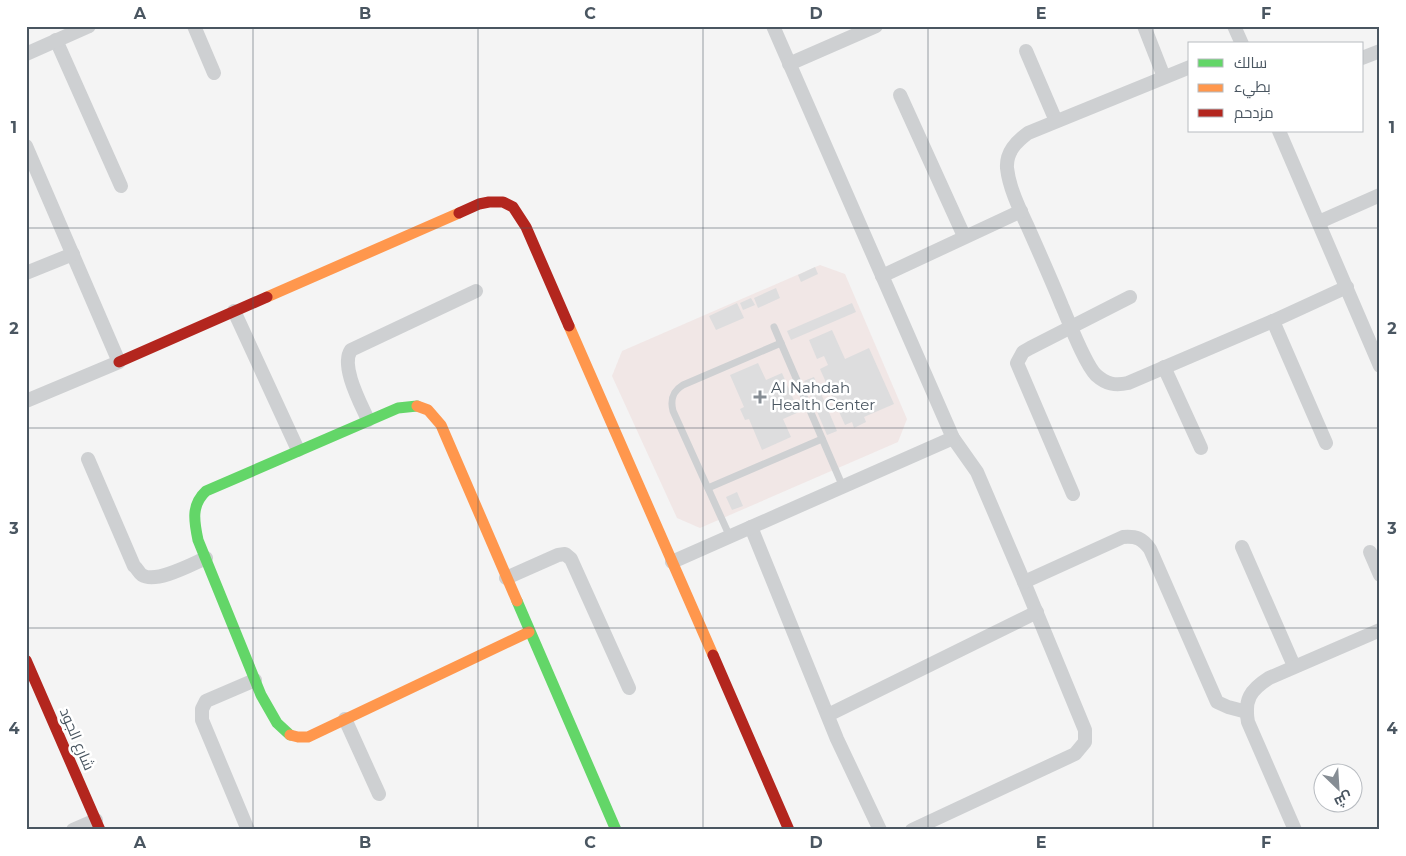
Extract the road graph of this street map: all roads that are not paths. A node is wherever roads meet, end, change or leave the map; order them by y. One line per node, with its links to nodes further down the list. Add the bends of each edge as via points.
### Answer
1 (89, 26): 7 (street)
2 (194, 26): 15 (street)
3 (773, 26): 13 (street)
4 (876, 26): 13 (street)
5 (1144, 26): 16 (street)
6 (1234, 26): 8 (street)
7 (56, 40): 11 (street); 21 (street)
8 (1241, 42)
9 (1026, 51): 18 (street)
10 (1380, 51): 12 (street)
11 (26, 54)
12 (1364, 57)
13 (789, 64): 28 (street)
14 (1188, 67): 16 (street)
15 (214, 72)
16 (1164, 77): 18 (street)
17 (900, 95): 25 (street)
18 (1056, 121): 23 (street, via 1018,140 1008,157 1010,181)
19 (1279, 132): 24 (street)
20 (26, 146): 26 (street)
21 (121, 186)
22 (1380, 195): 24 (street)
23 (1021, 211): 25 (street); 35 (street)
24 (1319, 222): 29 (street)
25 (964, 236): 28 (street)
26 (73, 254): 27 (street); 37 (street)
27 (26, 273)
28 (882, 276): 42 (street)
29 (1346, 287): 33 (street); 38 (street)
30 (476, 291): 41 (street, via 352,350 347,362 349,371)
31 (1130, 297): 35 (street)
32 (234, 311): 37 (street); 46 (street); 56 (street, via 480,204 497,200 507,203 516,209 526,227)
33 (1273, 321): 39 (street); 44 (street)
34 (774, 327): 36 (lane)
35 (1071, 327): 39 (street, via 1095,375 1110,384 1128,383); 50 (street, via 1023,352 1017,363)
36 (781, 343): 43 (lane); 49 (lane, via 683,385 674,393 673,411)
37 (120, 362): 40 (street)
38 (1380, 366)
39 (1164, 367): 45 (street)
40 (26, 401)
41 (368, 420): 46 (street); 58 (street, via 411,405 426,408 435,416)
42 (953, 438): 48 (street); 59 (street, via 976,472)
43 (822, 439): 48 (lane); 49 (lane)
44 (1326, 443)
45 (1201, 448)
46 (298, 450): 55 (street, via 198,497 194,516 198,540)
47 (88, 459): 55 (street, via 134,566 142,575 152,578 164,576)
48 (843, 487): 51 (street)
49 (708, 488): 52 (lane)
50 (1073, 494)
51 (751, 527): 52 (street); 68 (street)
52 (730, 537): 56 (street)
53 (1242, 547): 64 (street)
54 (1370, 552): 57 (street)
55 (206, 558): 65 (street)
56 (672, 562): 75 (street)
57 (1380, 575)
58 (506, 578): 62 (street); 66 (street, via 558,555 565,554 571,559)
59 (1024, 582): 60 (street); 67 (street, via 1123,538 1133,536 1143,540 1150,549 1217,702)
60 (1037, 612): 68 (street); 77 (street, via 1085,730 1085,742 1075,754)
61 (1380, 630): 64 (street)
62 (529, 632): 69 (street); 74 (street)
63 (27, 663): 71 (street, شارع الجود)
64 (1294, 666): 67 (street, via 1256,686)
65 (255, 680): 69 (street, via 275,720 291,736 308,737); 73 (street, via 206,701 202,709 202,720)
66 (629, 688)
67 (1247, 712): 78 (street, via 1252,733)
68 (828, 715): 76 (street)
69 (345, 719): 70 (street)
70 (379, 794)
71 (98, 825): 72 (street)
72 (73, 830)
73 (248, 830)
74 (616, 830)
75 (789, 830)
76 (880, 830)
77 (912, 830)
78 (1295, 830)

